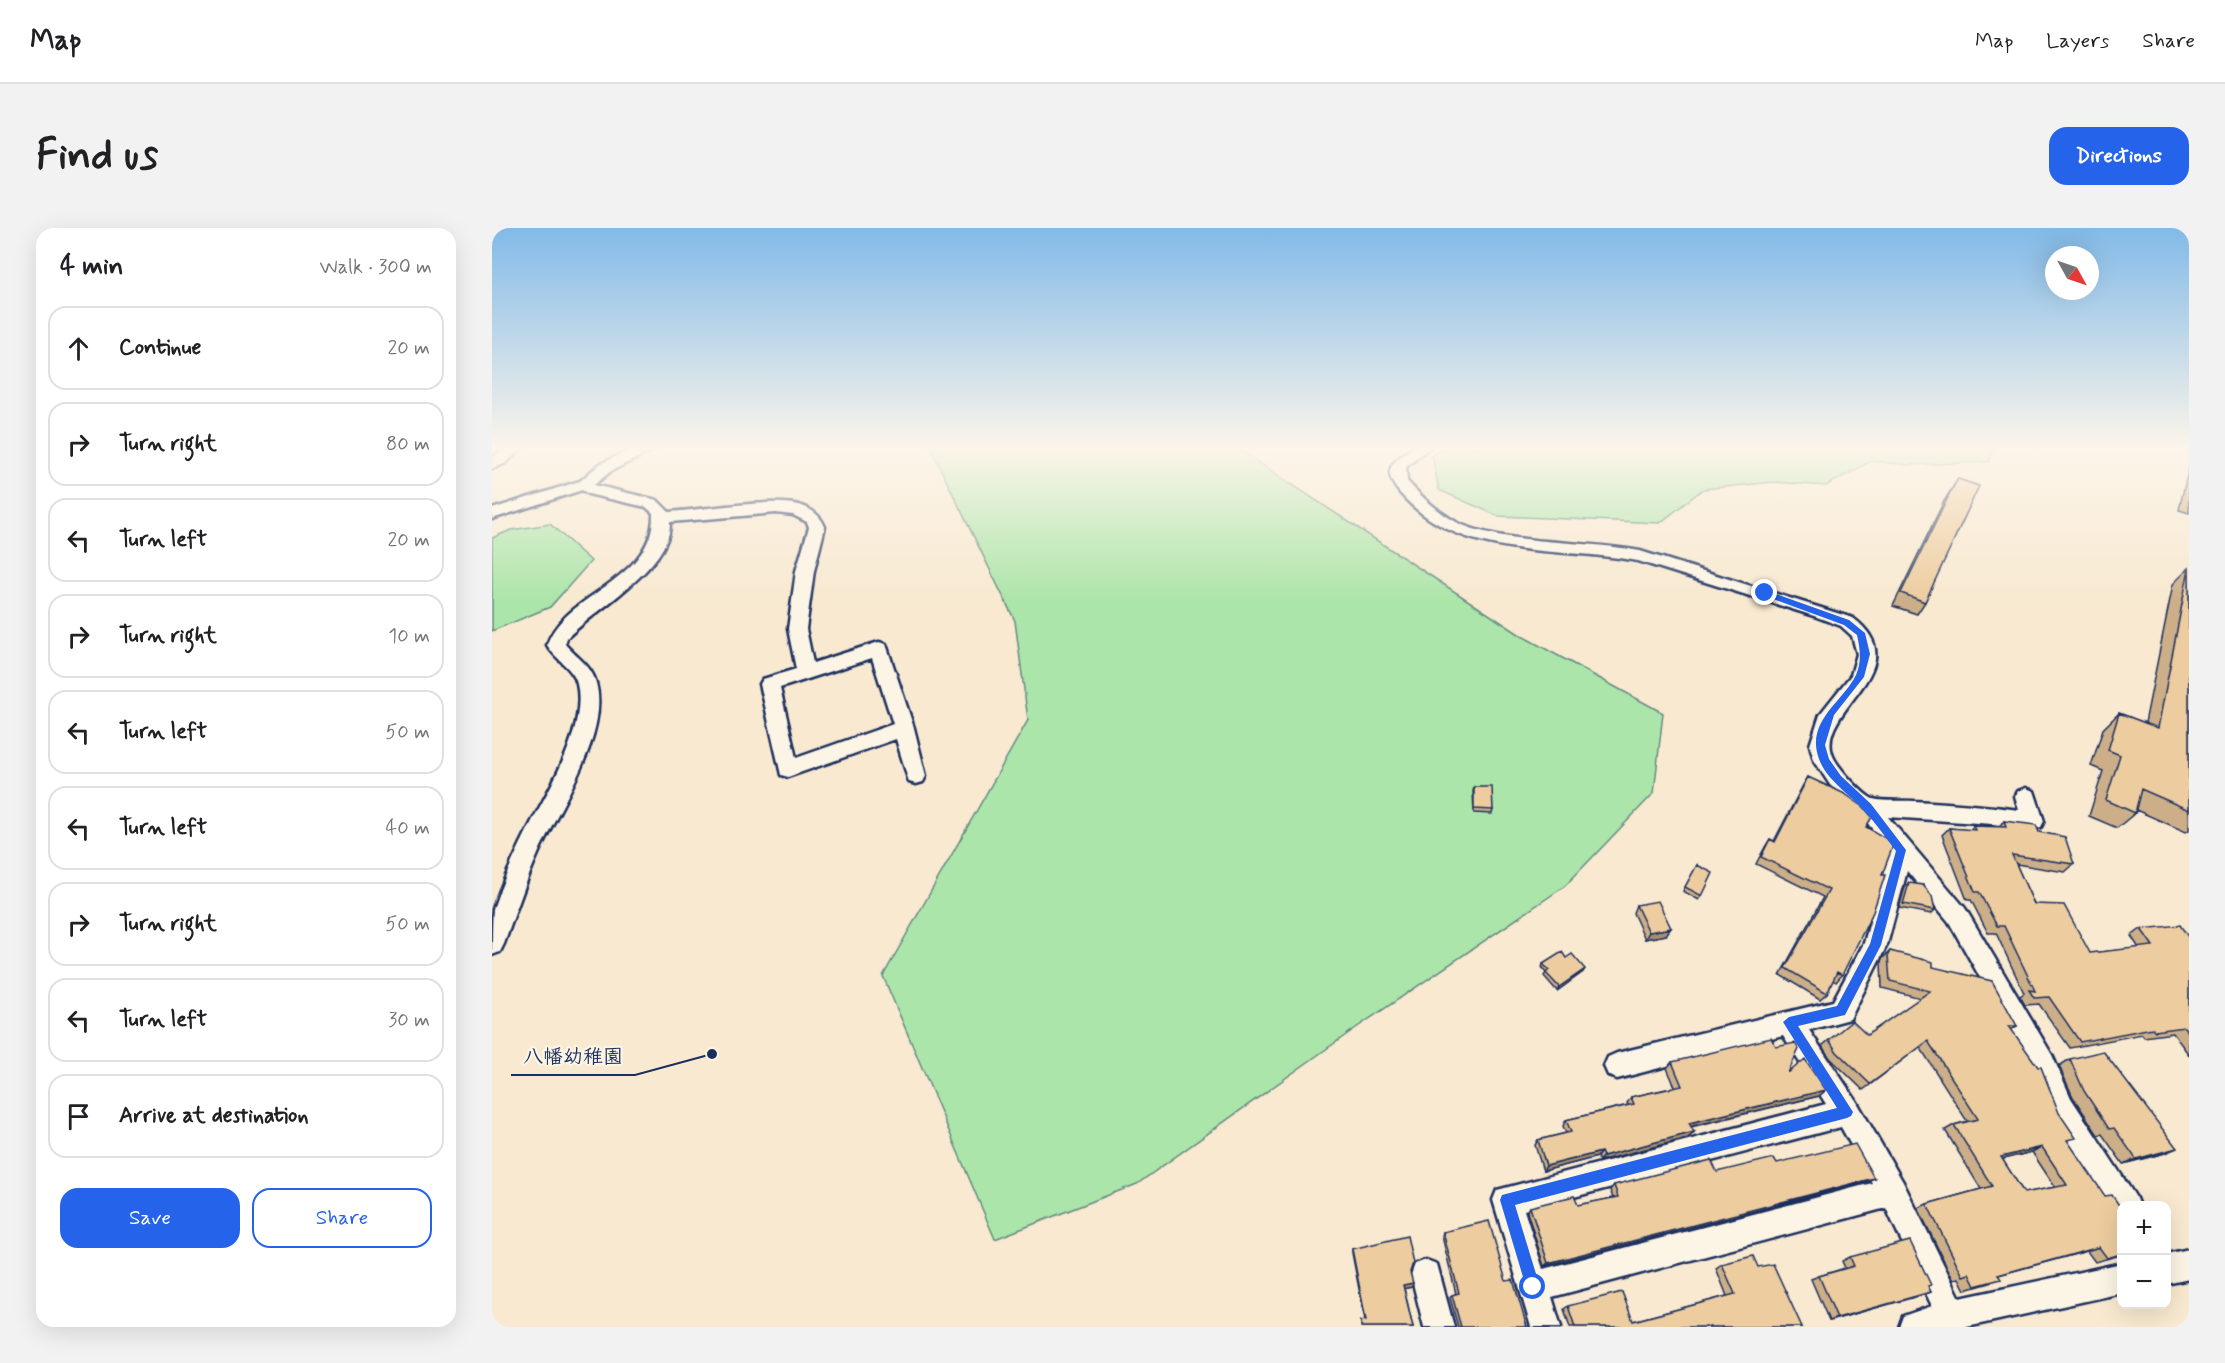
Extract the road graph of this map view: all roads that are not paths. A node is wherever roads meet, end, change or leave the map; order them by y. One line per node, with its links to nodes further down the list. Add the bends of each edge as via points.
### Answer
1 (541, 498): 4 (street)
2 (629, 498): 5 (street, via 651,503)
3 (1412, 498): 10 (street, via 1457,529 1493,540 1640,556 1846,622 1861,633 1866,654 1860,677 1830,714 1820,745 1824,760 1837,779)
4 (492, 514)
5 (662, 518): 6 (street, via 776,508 797,510 813,519 817,528 796,629); 12 (street, via 660,536 637,569 558,635 559,650 584,675 589,696 587,718)
6 (806, 673): 7 (street, via 879,649); 7 (street, via 770,684 788,768)
7 (904, 728): 8 (street)
8 (916, 776)
9 (2026, 797): 10 (street, via 2033,821)
10 (1867, 807): 11 (street)
11 (1901, 850): 13 (street, via 1875,945 1841,1011); 17 (street, via 1957,915 2043,1064 2061,1108)
12 (492, 944)
13 (1789, 1022): 14 (street); 15 (street)
14 (1617, 1066)
15 (1847, 1112): 16 (street); 20 (street, via 1507,1200)
16 (1893, 1192): 20 (street); 21 (street)
17 (2122, 1201)
18 (1426, 1275): 22 (street)
19 (2117, 1279): 21 (street)
20 (1533, 1287): 23 (street)
21 (1952, 1315): 24 (street)
22 (1438, 1327)
23 (1545, 1327)
24 (1914, 1327)

